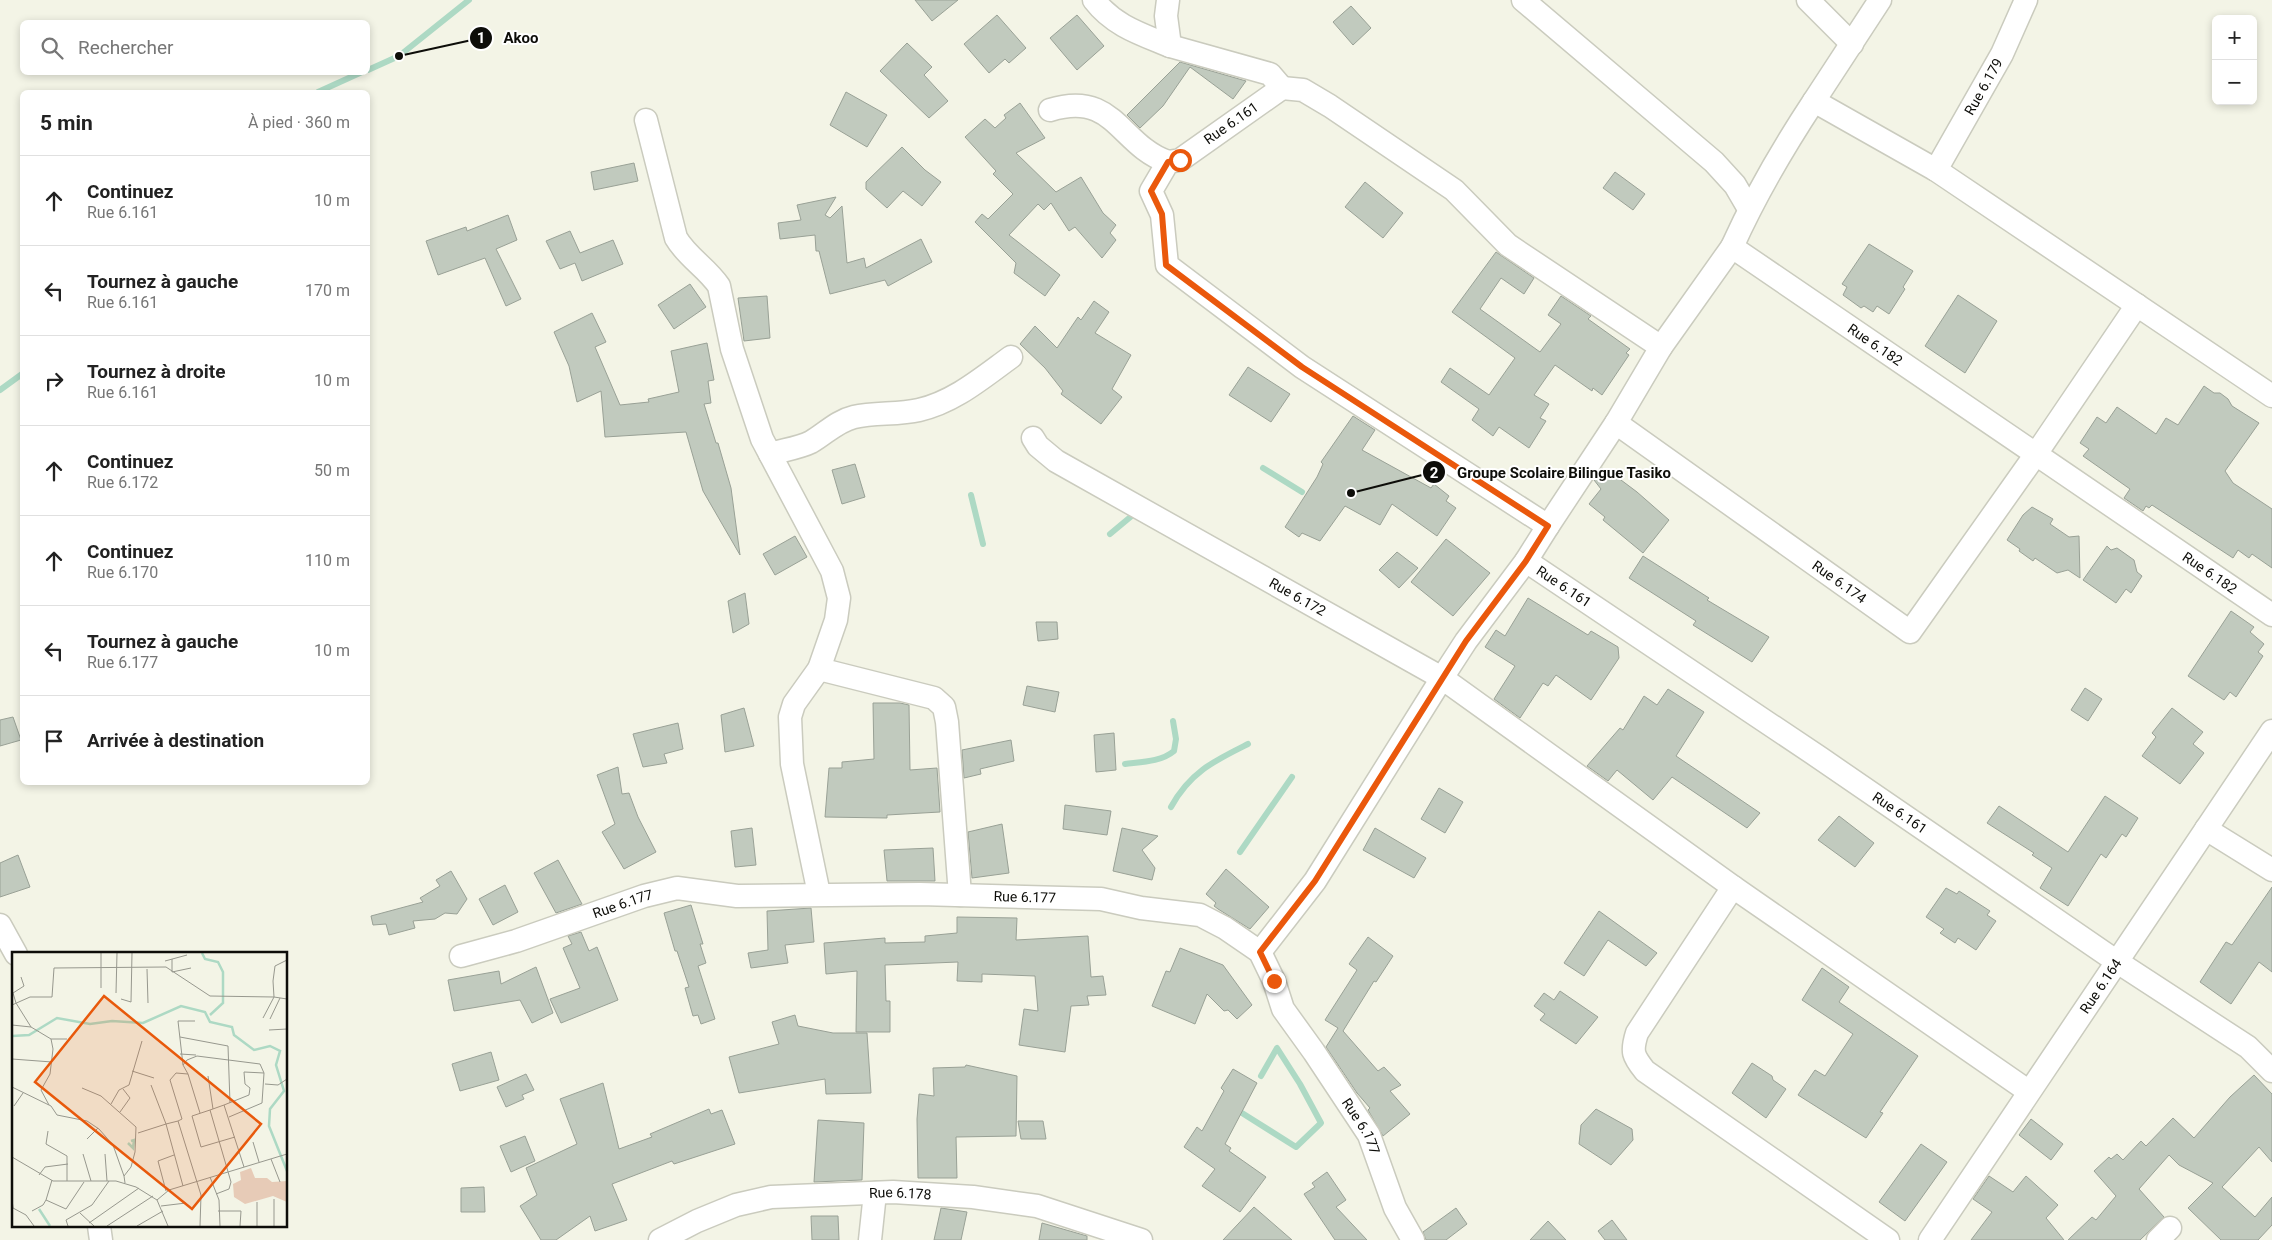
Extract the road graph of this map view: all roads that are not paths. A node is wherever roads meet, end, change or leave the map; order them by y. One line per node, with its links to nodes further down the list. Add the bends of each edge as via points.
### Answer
1 (1094, 0): 8 (street, via 1119,24)
2 (1168, 0): 8 (street, via 1166,16)
3 (1523, 0): 15 (street, via 1714,162 1735,185)
4 (1808, 0): 7 (street)
5 (1880, 0): 7 (street)
6 (2026, 0): 14 (street, Rue 6.179, via 2002,54)
7 (1852, 44): 10 (street)
8 (1170, 46): 9 (street, via 1270,74)
9 (1282, 88): 13 (street, Rue 6.161, via 1180,160); 18 (street, via 1303,90 1330,106 1454,190 1508,245)
10 (1814, 101): 14 (street); 15 (street)
11 (1050, 110): 13 (street, via 1084,105 1102,111 1157,158)
12 (646, 120): 23 (street, via 676,238 683,251 719,286 732,349)
13 (1168, 162): 25 (street, via 1151,191 1162,214 1166,265 1302,367)
14 (1936, 170): 17 (street)
15 (1749, 209): 16 (street)
16 (1732, 247): 18 (street); 24 (street, Rue 6.182)
17 (2137, 305): 20 (street); 24 (street, Rue 6.174)
18 (1661, 347): 21 (street)
19 (1011, 357): 23 (street, via 968,389 941,403 919,410 854,417 810,442)
20 (2272, 396)
21 (1616, 423): 24 (street, Rue 6.174, via 1910,632); 25 (street, Rue 6.161)
22 (1033, 438): 29 (street, Rue 6.172, via 1056,461)
23 (770, 454): 28 (street, via 832,571 839,598 836,620)
24 (2036, 454): 27 (street, Rue 6.182)
25 (1548, 526): 26 (street, Rue 6.161)
26 (1526, 561): 29 (street); 40 (street, Rue 6.161)
27 (2272, 615)
28 (819, 669): 34 (street, via 794,704 790,717 792,764); 35 (street, via 934,698 944,708)
29 (1442, 678): 33 (street, Rue 6.172); 38 (street, via 1315,881)
30 (2272, 731): 31 (street, Rue 6.164)
31 (2206, 829): 32 (street); 40 (street, Rue 6.164)
32 (2272, 870)
33 (1733, 887): 42 (street, Rue 6.172); 48 (street, via 1637,1033 1632,1047 1636,1059 1645,1071)
34 (819, 894): 35 (street, Rue 6.177); 39 (street, Rue 6.177, via 737,896 678,888 644,896 516,941)
35 (960, 895): 38 (street, Rue 6.177, via 1101,899 1141,908 1200,915)
36 (0, 925): 37 (street)
37 (9, 951)
38 (1260, 952): 47 (street, Rue 6.177, via 1283,1009 1369,1135 1395,1208)
39 (461, 956)
40 (2116, 961): 41 (street, Rue 6.161, via 2248,1046); 42 (street, Rue 6.164)
41 (2272, 1070)
42 (2028, 1092): 49 (street, Rue 6.164)
43 (875, 1193): 44 (street, Rue 6.178, via 771,1197 736,1205); 45 (street); 46 (street, Rue 6.178, via 973,1197 1037,1206)
44 (660, 1240)
45 (870, 1240)
46 (1141, 1240)
47 (1413, 1240)
48 (1888, 1240)
49 (1930, 1240)

